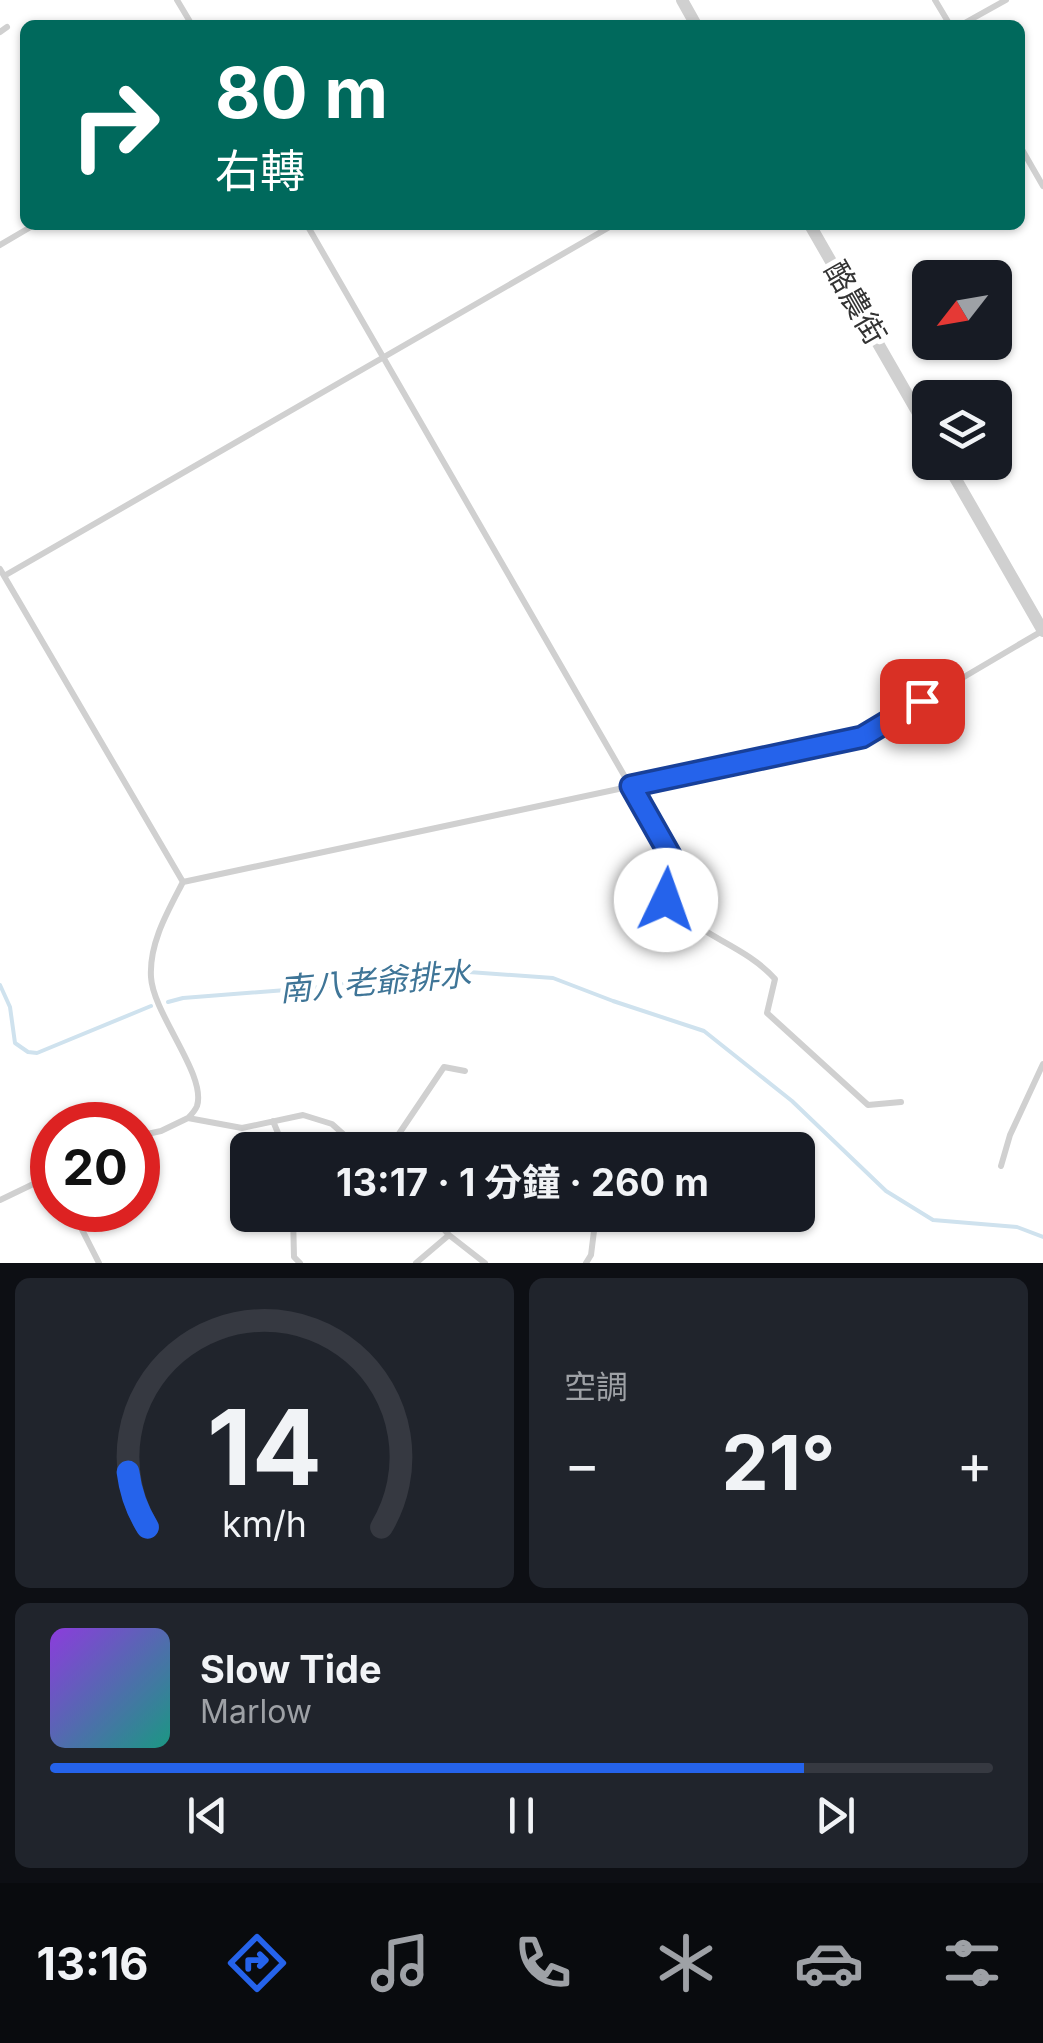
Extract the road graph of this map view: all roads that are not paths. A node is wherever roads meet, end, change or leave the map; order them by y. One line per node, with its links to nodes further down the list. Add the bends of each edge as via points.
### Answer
1 (1006, 0): 2 (lane)
2 (971, 20)
3 (1025, 155): 4 (lane)
4 (1043, 186)
5 (26, 230): 9 (lane)
6 (310, 230): 10 (lane)
7 (604, 230): 10 (lane)
8 (813, 230): 11 (street, 酪農街)
9 (0, 245)
10 (384, 358): 13 (lane); 15 (lane)
11 (912, 403)
12 (956, 480): 14 (street)
13 (2, 573): 16 (lane)
14 (1043, 631): 15 (lane, via 862,737)
15 (631, 786): 16 (lane); 19 (lane, via 674,862 666,900 767,970 775,980 767,1013 868,1104)
16 (183, 882): 20 (lane, via 162,926 151,973 152,992 193,1075 197,1109)
17 (1043, 1064): 26 (lane)
18 (465, 1071): 25 (lane, via 444,1067)
19 (901, 1102)
20 (188, 1118): 21 (lane, via 242,1128); 22 (lane)
21 (274, 1121): 23 (lane); 24 (lane, via 304,1115)
22 (160, 1131)
23 (279, 1132)
24 (341, 1132)
25 (400, 1132)
26 (1001, 1166)
27 (30, 1186): 28 (lane)
28 (0, 1200)
29 (84, 1232): 34 (lane)
30 (293, 1232): 35 (lane)
31 (447, 1232): 33 (lane)
32 (594, 1232): 38 (lane)
33 (449, 1235): 36 (lane); 37 (lane)
34 (100, 1263)
35 (300, 1263)
36 (416, 1263)
37 (486, 1263)
38 (586, 1263)

